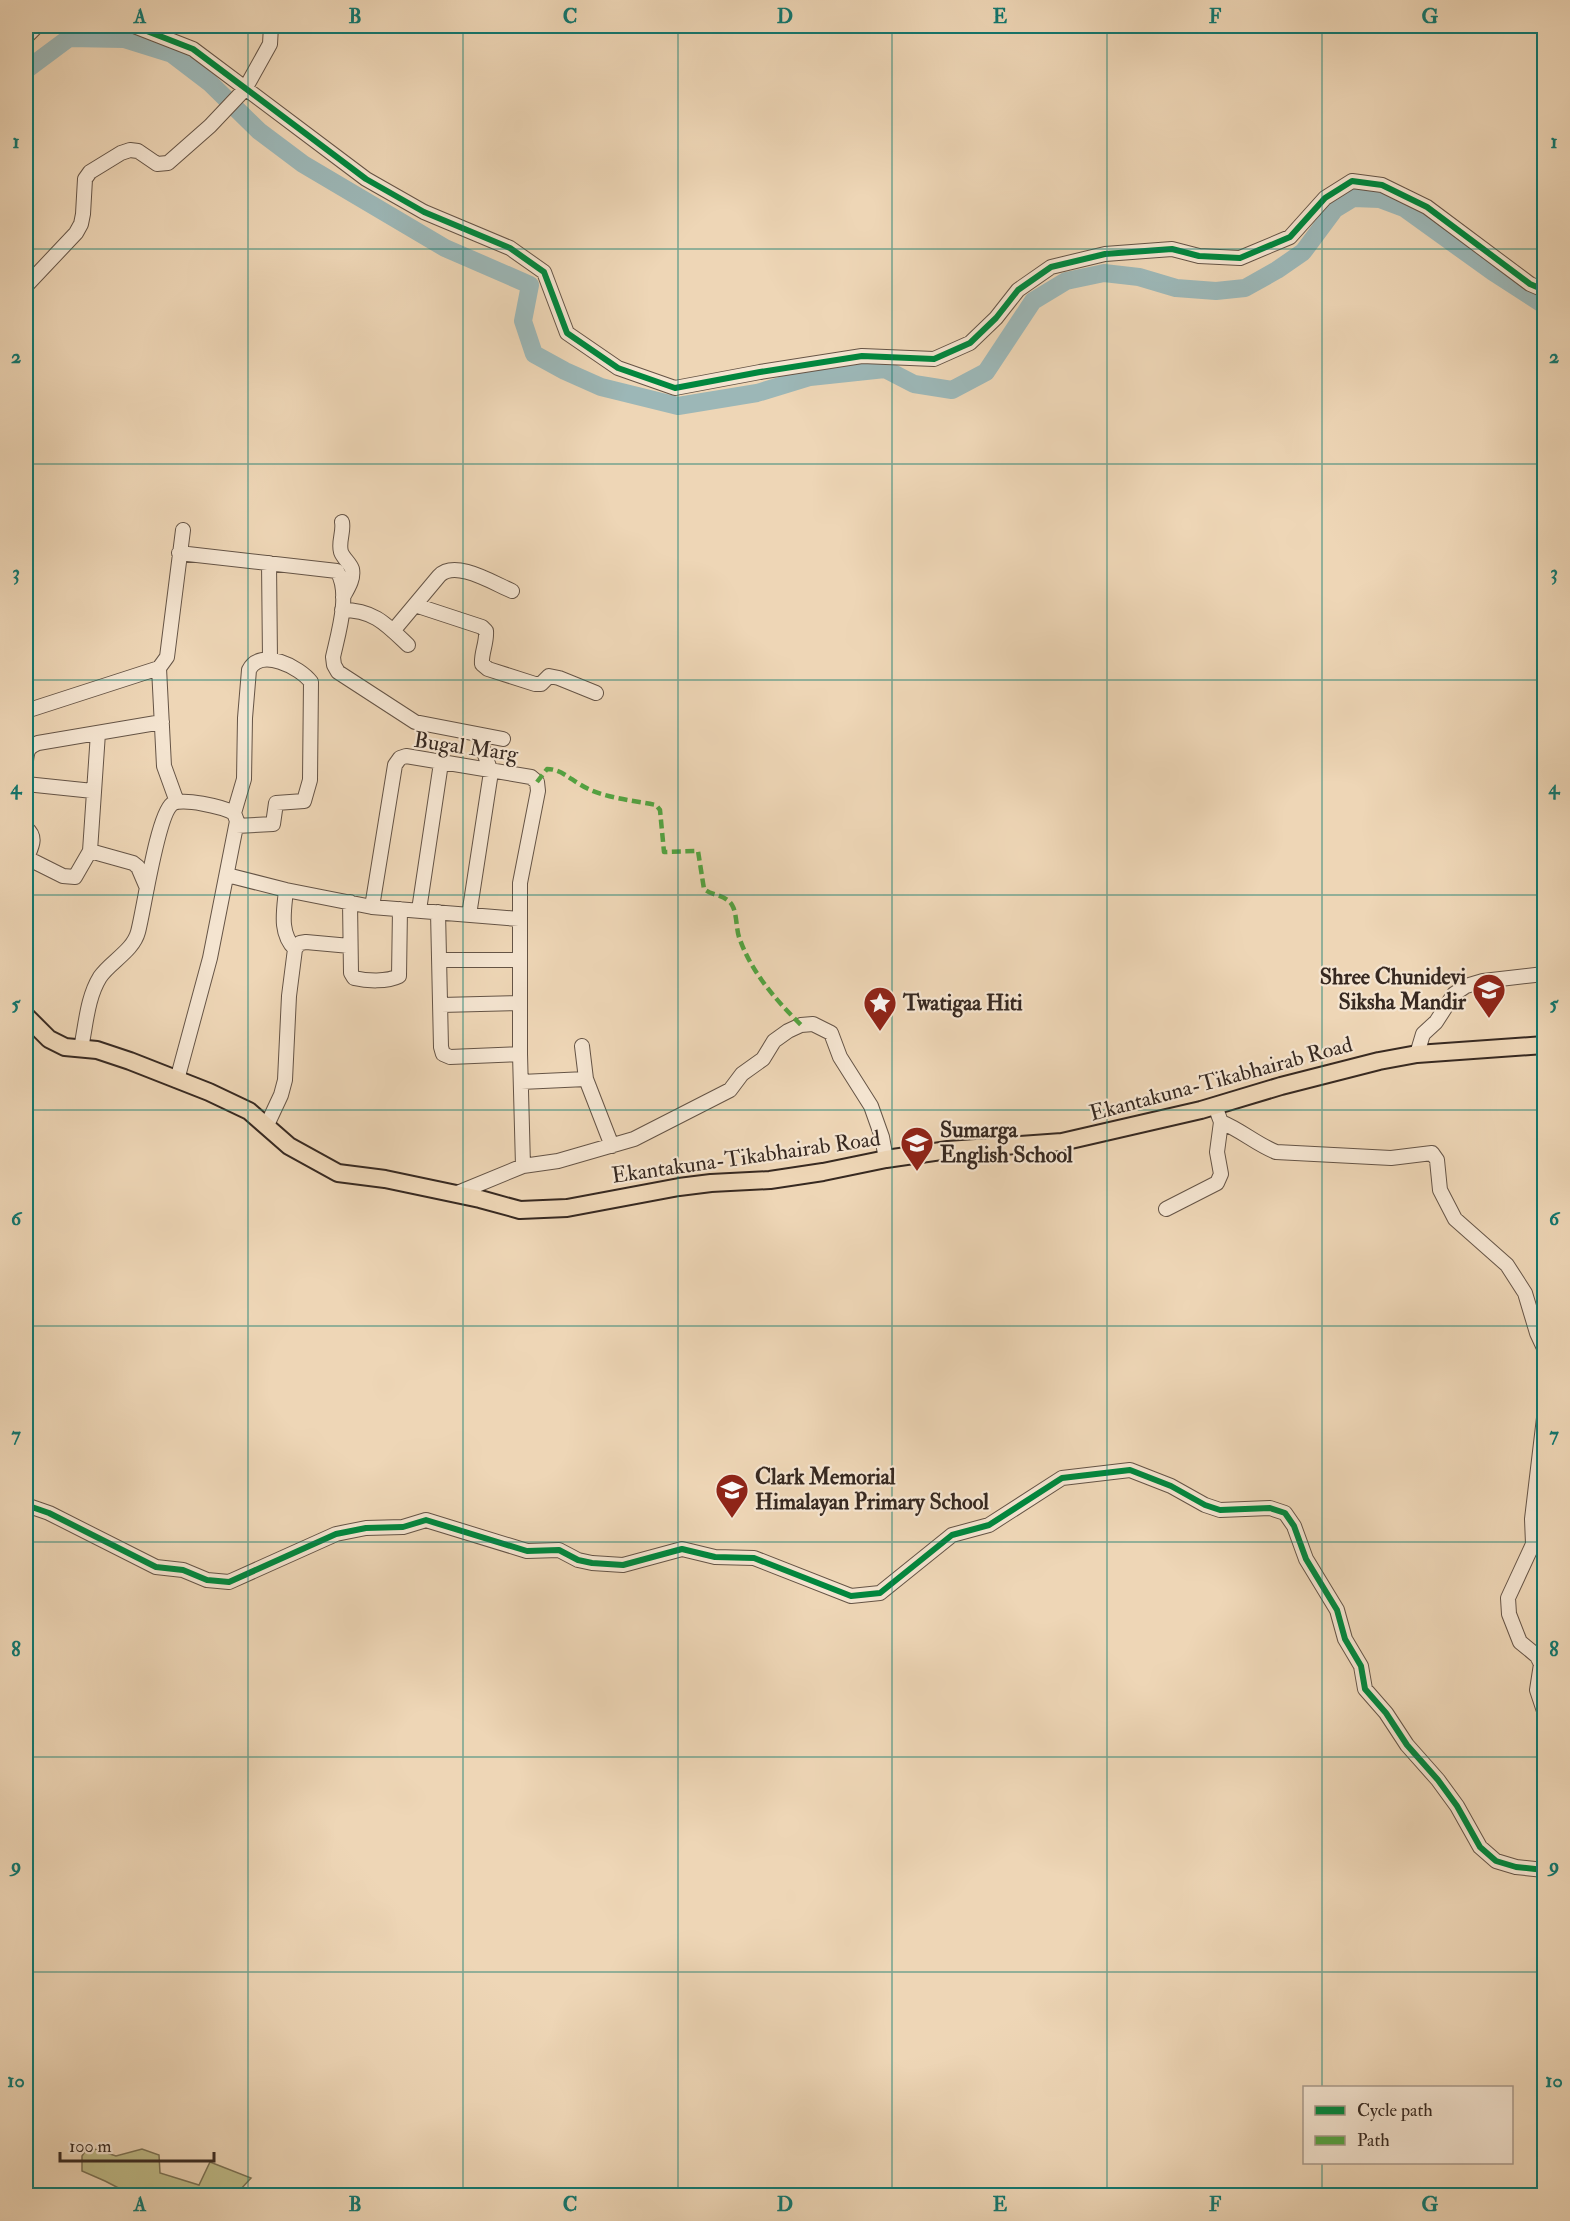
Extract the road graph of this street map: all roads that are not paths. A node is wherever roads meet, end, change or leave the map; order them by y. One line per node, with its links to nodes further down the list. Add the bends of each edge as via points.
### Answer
1 (37, 26): 4 (street)
2 (134, 26): 5 (street, via 193,49)
3 (271, 26): 5 (street, via 270,44)
4 (26, 37)
5 (243, 91): 6 (street, via 168,163 157,164 130,150 90,172 85,179 83,214 76,233); 7 (street, via 366,178 424,212 510,248 544,272 567,333 618,368 675,388 862,356 934,359 970,342 1018,290 1051,267 1105,254 1172,249 1199,256 1240,258 1290,237 1325,198 1352,181 1382,185 1427,207 1530,284)
6 (26, 286)
7 (1545, 290)
8 (342, 522): 13 (street, via 341,552 352,570)
9 (183, 530): 10 (street)
10 (179, 553): 11 (street); 18 (street, via 167,657)
11 (269, 562): 13 (street, via 337,571 341,576); 17 (street)
12 (512, 591): 14 (street, via 453,569 442,572)
13 (343, 603): 15 (street, via 371,614); 23 (street, via 333,657 338,672 415,722)
14 (415, 605): 15 (street); 19 (street, via 482,627 487,642 481,658 488,669 536,684 549,676 559,678)
15 (393, 631): 16 (street)
16 (408, 645)
17 (270, 659): 31 (street, via 257,660 249,670 244,779); 31 (street, via 282,662 311,682 310,780 304,801 276,803 273,824)
18 (159, 668): 20 (street); 21 (street)
19 (596, 693)
20 (26, 711)
21 (162, 722): 22 (street); 30 (street, via 164,766)
22 (98, 733): 25 (street, via 31,746); 29 (street)
23 (478, 735): 24 (street); 27 (street)
24 (503, 739)
25 (26, 761)
26 (441, 763): 27 (street, Bugal Marg); 39 (street, Bugal Marg, via 406,756 395,765); 41 (street)
27 (492, 772): 43 (street); 44 (street, Bugal Marg, via 531,777 537,782 520,883)
28 (26, 784): 29 (street)
29 (93, 790): 33 (street)
30 (177, 802): 31 (street, via 212,805); 36 (street, via 165,814)
31 (235, 820): 35 (street)
32 (26, 828): 34 (street, via 34,838)
33 (90, 851): 34 (street, via 75,877 63,876); 36 (street, via 133,862)
34 (26, 859)
35 (227, 875): 37 (street); 59 (street, via 210,958)
36 (147, 888): 55 (street, via 137,935 99,978)
37 (286, 890): 38 (street); 46 (street, via 285,933)
38 (350, 902): 39 (street); 45 (street)
39 (372, 907): 40 (street)
40 (400, 909): 41 (street); 45 (street, via 399,976 354,978)
41 (419, 910): 42 (street)
42 (438, 912): 43 (street); 47 (street)
43 (469, 915): 44 (street)
44 (519, 919): 48 (street, Bugal Marg)
45 (350, 946): 46 (street, via 306,942)
46 (295, 949): 62 (street, via 285,1080)
47 (439, 960): 48 (street); 51 (street)
48 (520, 960): 50 (street, Bugal Marg)
49 (1545, 974): 57 (street, via 1466,986 1454,994 1423,1034)
50 (520, 1003): 51 (street); 56 (street, Bugal Marg)
51 (441, 1005): 56 (street, via 443,1054)
52 (26, 1016): 55 (main road, Ekantakuna-Tikabhairab Road, via 49,1039 65,1047)
53 (582, 1046): 58 (street)
54 (1545, 1046): 57 (main road, Ekantakuna-Tikabhairab Road)
55 (81, 1048): 59 (main road, Ekantakuna-Tikabhairab Road, via 97,1050)
56 (520, 1054): 60 (street, Bugal Marg)
57 (1418, 1054): 61 (main road, Ekantakuna-Tikabhairab Road, via 1305,1080)
58 (586, 1079): 60 (street); 63 (street)
59 (177, 1080): 62 (main road, Ekantakuna-Tikabhairab Road, via 249,1111)
60 (521, 1082): 65 (street, Bugal Marg)
61 (1212, 1113): 64 (main road, Ekantakuna-Tikabhairab Road, via 1062,1142); 67 (street, via 1221,1174 1217,1183); 68 (street, via 1259,1146 1276,1152 1391,1158 1432,1153 1437,1160 1440,1190 1455,1219 1507,1265 1525,1293)
62 (267, 1125): 66 (main road, Ekantakuna-Tikabhairab Road, via 289,1146 338,1173)
63 (612, 1146): 64 (street, via 656,1130 730,1090 742,1074 763,1059 774,1041 794,1028 813,1024 831,1033 840,1057 871,1106); 65 (street)
64 (886, 1159): 66 (main road, Ekantakuna-Tikabhairab Road, via 770,1180 679,1187 567,1208 520,1210)
65 (523, 1166): 66 (street)
66 (455, 1194)
67 (1166, 1209)
68 (1545, 1348)
69 (1545, 1418): 71 (street, via 1532,1519 1533,1544 1508,1598 1509,1614 1521,1642 1541,1664 1537,1690)
70 (26, 1505): 72 (street, via 156,1567 183,1570 218,1582 229,1582 336,1534 403,1527 426,1520 527,1551 559,1550 592,1563 623,1565 682,1549 715,1557 754,1558 851,1596 880,1593 952,1535 989,1525 1062,1478 1130,1470 1220,1510 1270,1508 1285,1513 1306,1559 1337,1610 1346,1639 1361,1666 1365,1689 1444,1789 1480,1847 1496,1861)
71 (1545, 1711)
72 (1545, 1870)

